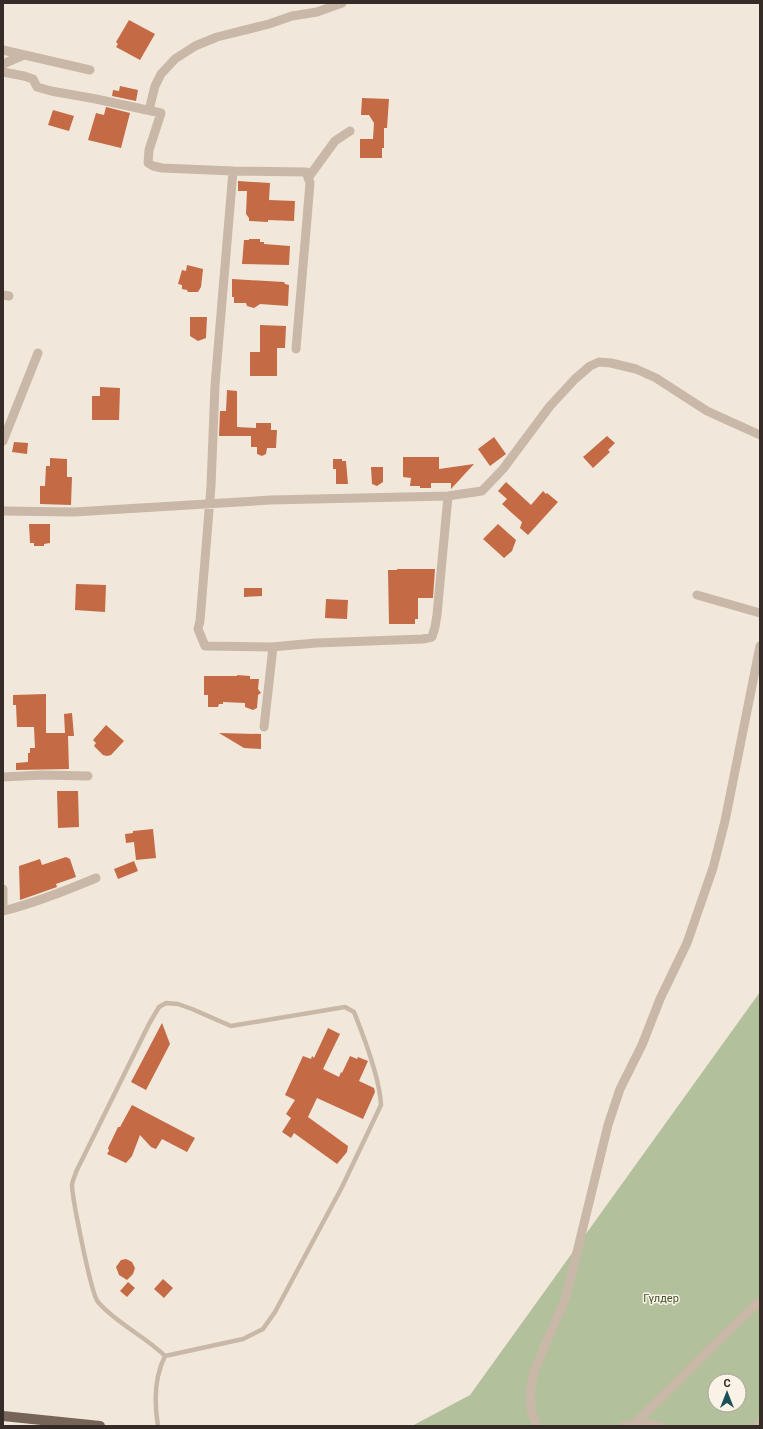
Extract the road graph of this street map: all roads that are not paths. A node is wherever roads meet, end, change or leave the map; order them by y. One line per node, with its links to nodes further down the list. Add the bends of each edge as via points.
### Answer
1 (342, 3): 7 (street, via 317,12 292,16 216,37 195,46 175,59 161,74)
2 (3, 50): 3 (street)
3 (24, 55): 4 (street); 5 (street)
4 (3, 64)
5 (90, 70)
6 (3, 72): 7 (street, via 24,76 33,80 38,87 51,91)
7 (149, 110): 9 (street, via 161,113 149,150 148,163 162,168)
8 (350, 131): 10 (street, via 335,141)
9 (233, 171): 10 (street, via 306,172); 16 (street, via 215,385)
10 (308, 178): 11 (street, via 310,183)
11 (296, 349)
12 (38, 353): 14 (street)
13 (760, 435): 15 (street, via 706,411 656,378 636,369 599,362 575,379 550,406 482,491)
14 (3, 441)
15 (448, 496): 16 (street, via 271,500); 21 (street, via 438,608 432,637)
16 (209, 505): 17 (street, via 74,512); 21 (street, via 198,629 205,646)
17 (3, 511)
18 (697, 595): 19 (street)
19 (760, 613)
20 (760, 646): 37 (street, via 713,868 687,943 620,1089 608,1125 566,1297 534,1371 530,1394 532,1414)
21 (274, 647): 22 (street)
22 (264, 727)
23 (88, 776): 24 (street)
24 (3, 777)
25 (96, 878): 28 (street, via 27,905)
26 (3, 889): 27 (street)
27 (3, 906)
28 (3, 911)
29 (760, 1301): 32 (street)
30 (165, 1356): 30 (lane, via 243,1339 263,1329 275,1312 342,1187 381,1105 381,1094 362,1032 354,1012 345,1007 231,1026 192,1008 166,1003 159,1007 149,1024 72,1184 83,1247 97,1301); 36 (lane, via 159,1368 156,1386 155,1408)
31 (3, 1416): 34 (main road)
32 (635, 1423): 38 (street); 39 (street)
33 (760, 1423): 40 (street)
34 (89, 1425): 35 (main road)
35 (100, 1426)
36 (158, 1426)
37 (537, 1426)
38 (624, 1426)
39 (660, 1426)
40 (757, 1426)

